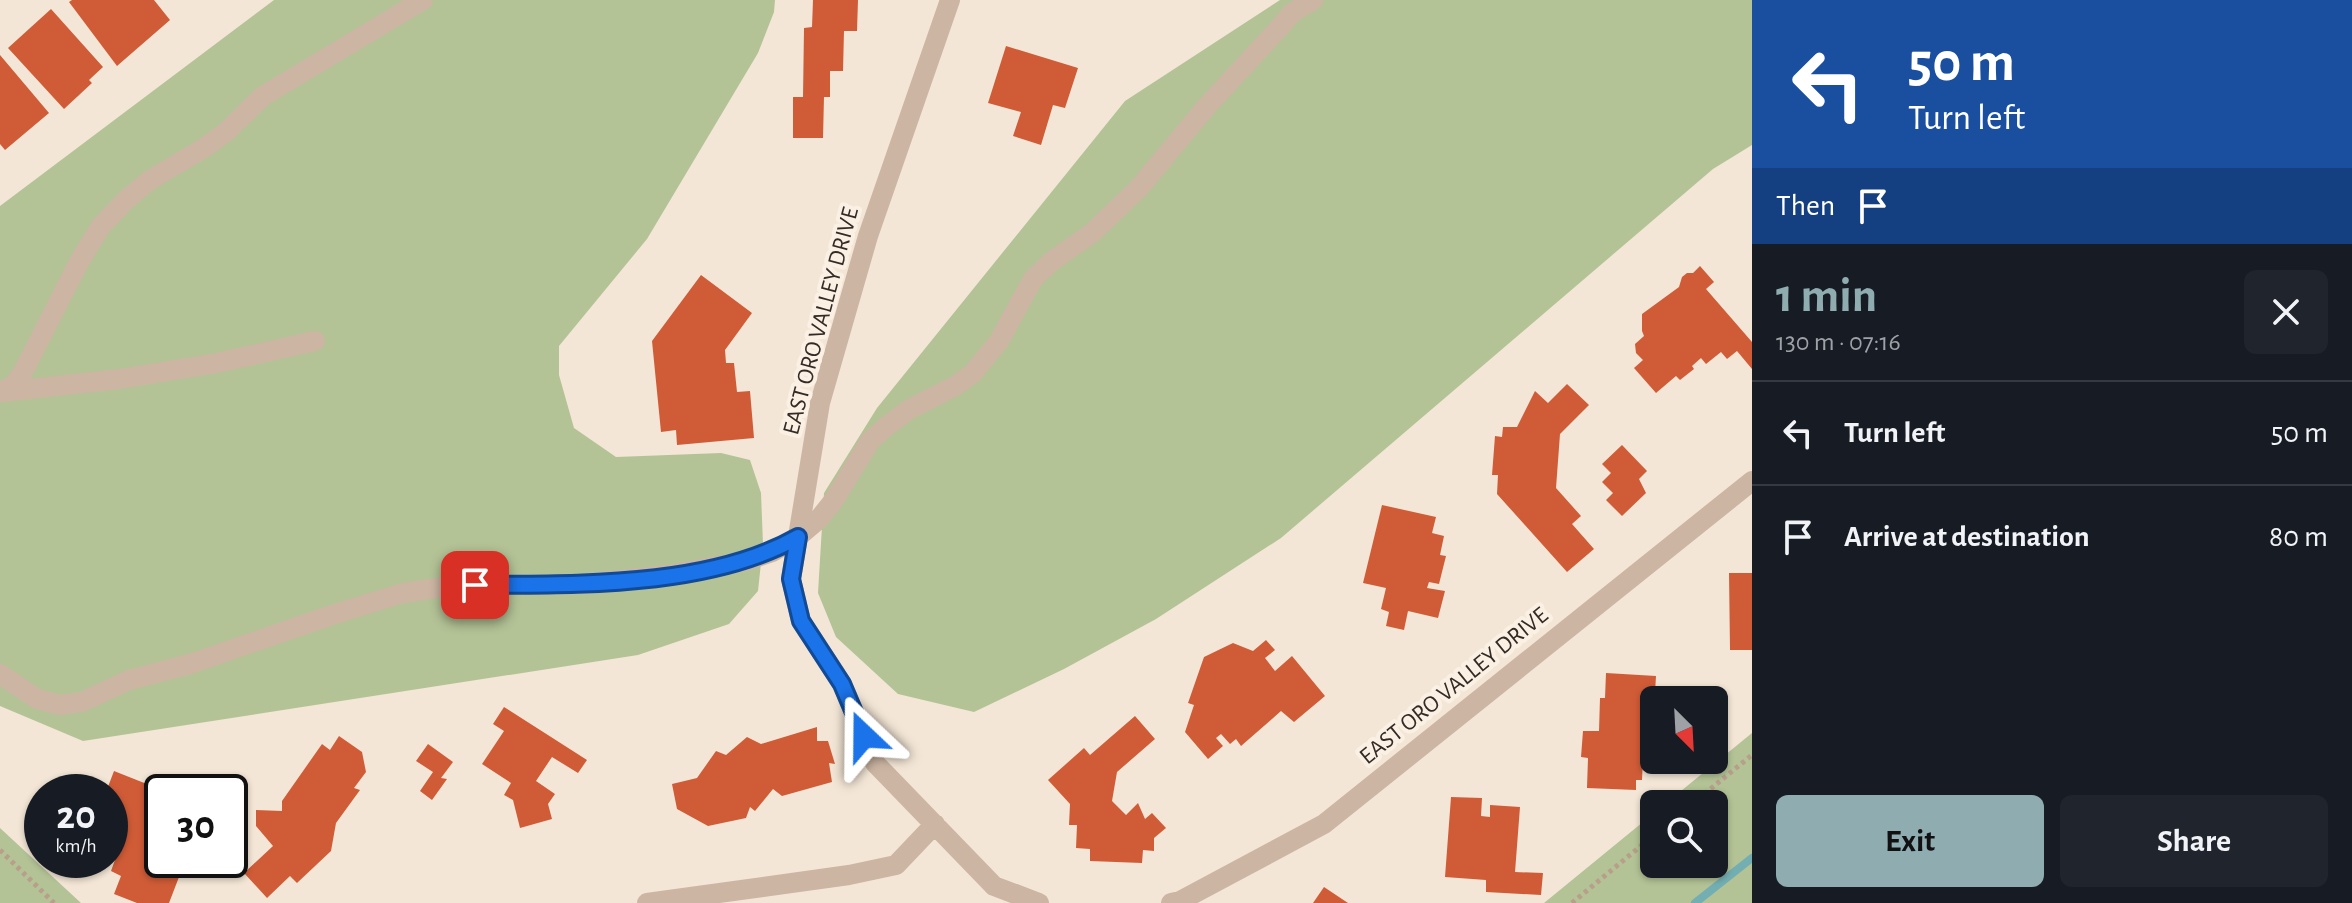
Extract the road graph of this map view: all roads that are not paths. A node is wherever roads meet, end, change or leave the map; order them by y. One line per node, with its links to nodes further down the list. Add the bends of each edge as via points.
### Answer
1 (423, 0): 5 (street, via 263,96 226,132 127,199 101,226 79,262 23,372)
2 (950, 0): 7 (street, EAST ORO VALLEY DRIVE, via 868,236 820,403)
3 (1313, 0): 7 (street, via 1292,13 1139,188 1033,279 999,341 973,373 908,410 870,441 834,500)
4 (315, 341): 5 (street, via 120,379)
5 (0, 392)
6 (1752, 481): 12 (street, EAST ORO VALLEY DRIVE, via 1324,824)
7 (798, 537): 8 (street, via 746,561 668,575 403,593 129,680 82,702 60,705 37,699); 9 (street, EAST ORO VALLEY DRIVE, via 791,579 801,621 842,684 875,763)
8 (0, 674)
9 (935, 824): 10 (street, via 896,865); 11 (street, EAST ORO VALLEY DRIVE, via 994,886)
10 (647, 903)
11 (1039, 903)
12 (1171, 903)

